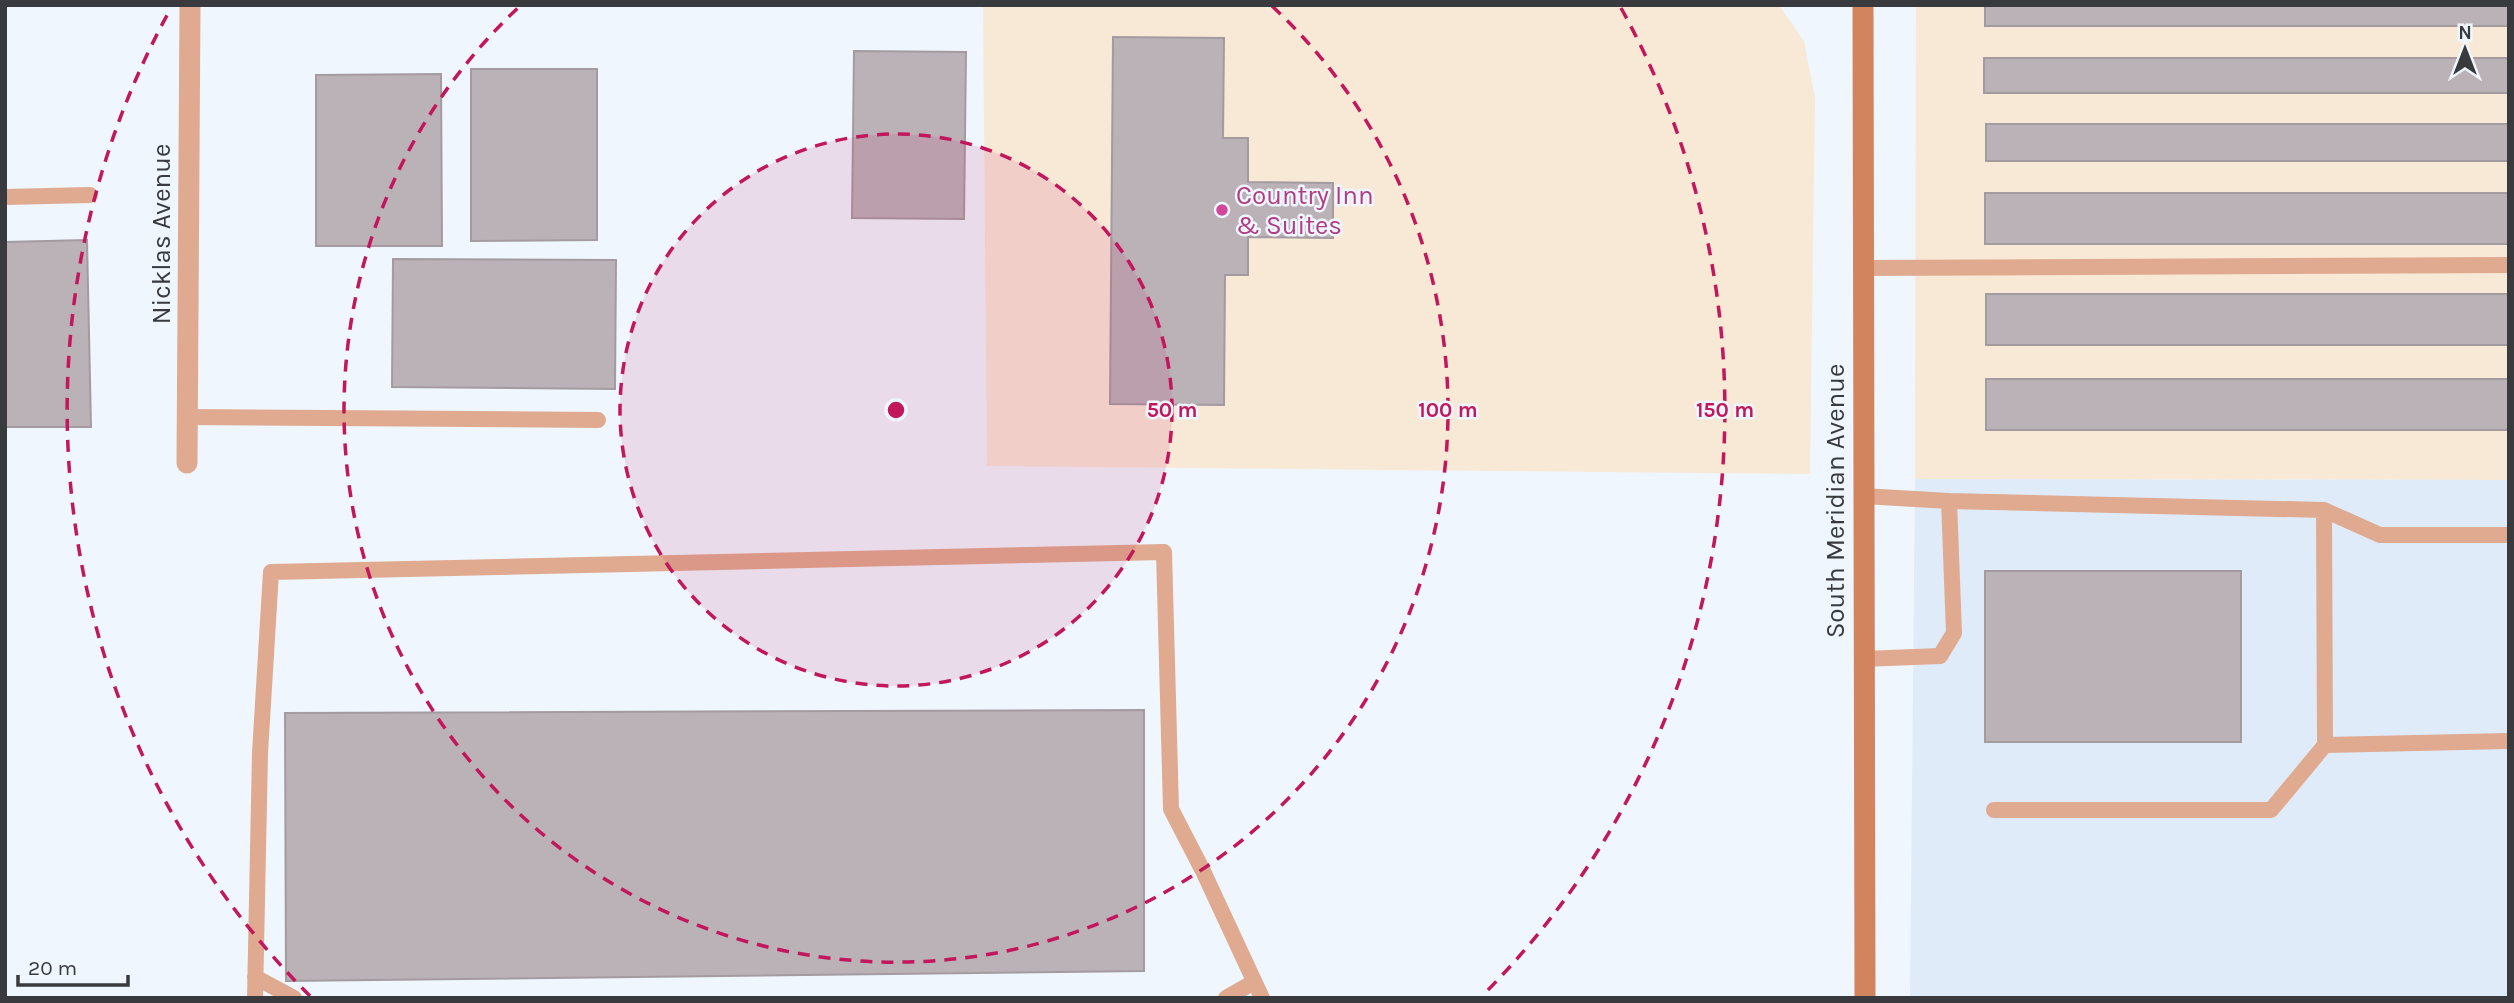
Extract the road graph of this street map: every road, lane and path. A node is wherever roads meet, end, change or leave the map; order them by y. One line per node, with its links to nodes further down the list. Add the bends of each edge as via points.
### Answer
1 (190, 5): 7 (street, Nicklas Avenue)
2 (1863, 5): 6 (main road, South Meridian Avenue)
3 (90, 195): 4 (lane)
4 (5, 197)
5 (2509, 265): 6 (lane)
6 (1863, 268): 10 (main road, South Meridian Avenue)
7 (187, 417): 8 (lane); 9 (street, Nicklas Avenue)
8 (598, 420)
9 (187, 463)
10 (1863, 496): 11 (lane); 14 (main road, South Meridian Avenue)
11 (1949, 501): 12 (lane); 14 (lane, via 1954,633 1940,656)
12 (2324, 510): 13 (lane, via 2380,535); 16 (lane)
13 (2509, 535)
14 (1863, 659): 24 (main road, South Meridian Avenue)
15 (2509, 741): 16 (lane)
16 (2325, 745): 17 (lane, via 2271,810)
17 (1994, 810)
18 (256, 977): 19 (lane, via 260,752 271,572 1164,552 1171,809); 20 (lane); 21 (lane)
19 (1255, 982): 22 (lane); 23 (lane)
20 (255, 998)
21 (294, 998)
22 (1226, 998)
23 (1262, 998)
24 (1865, 998)

